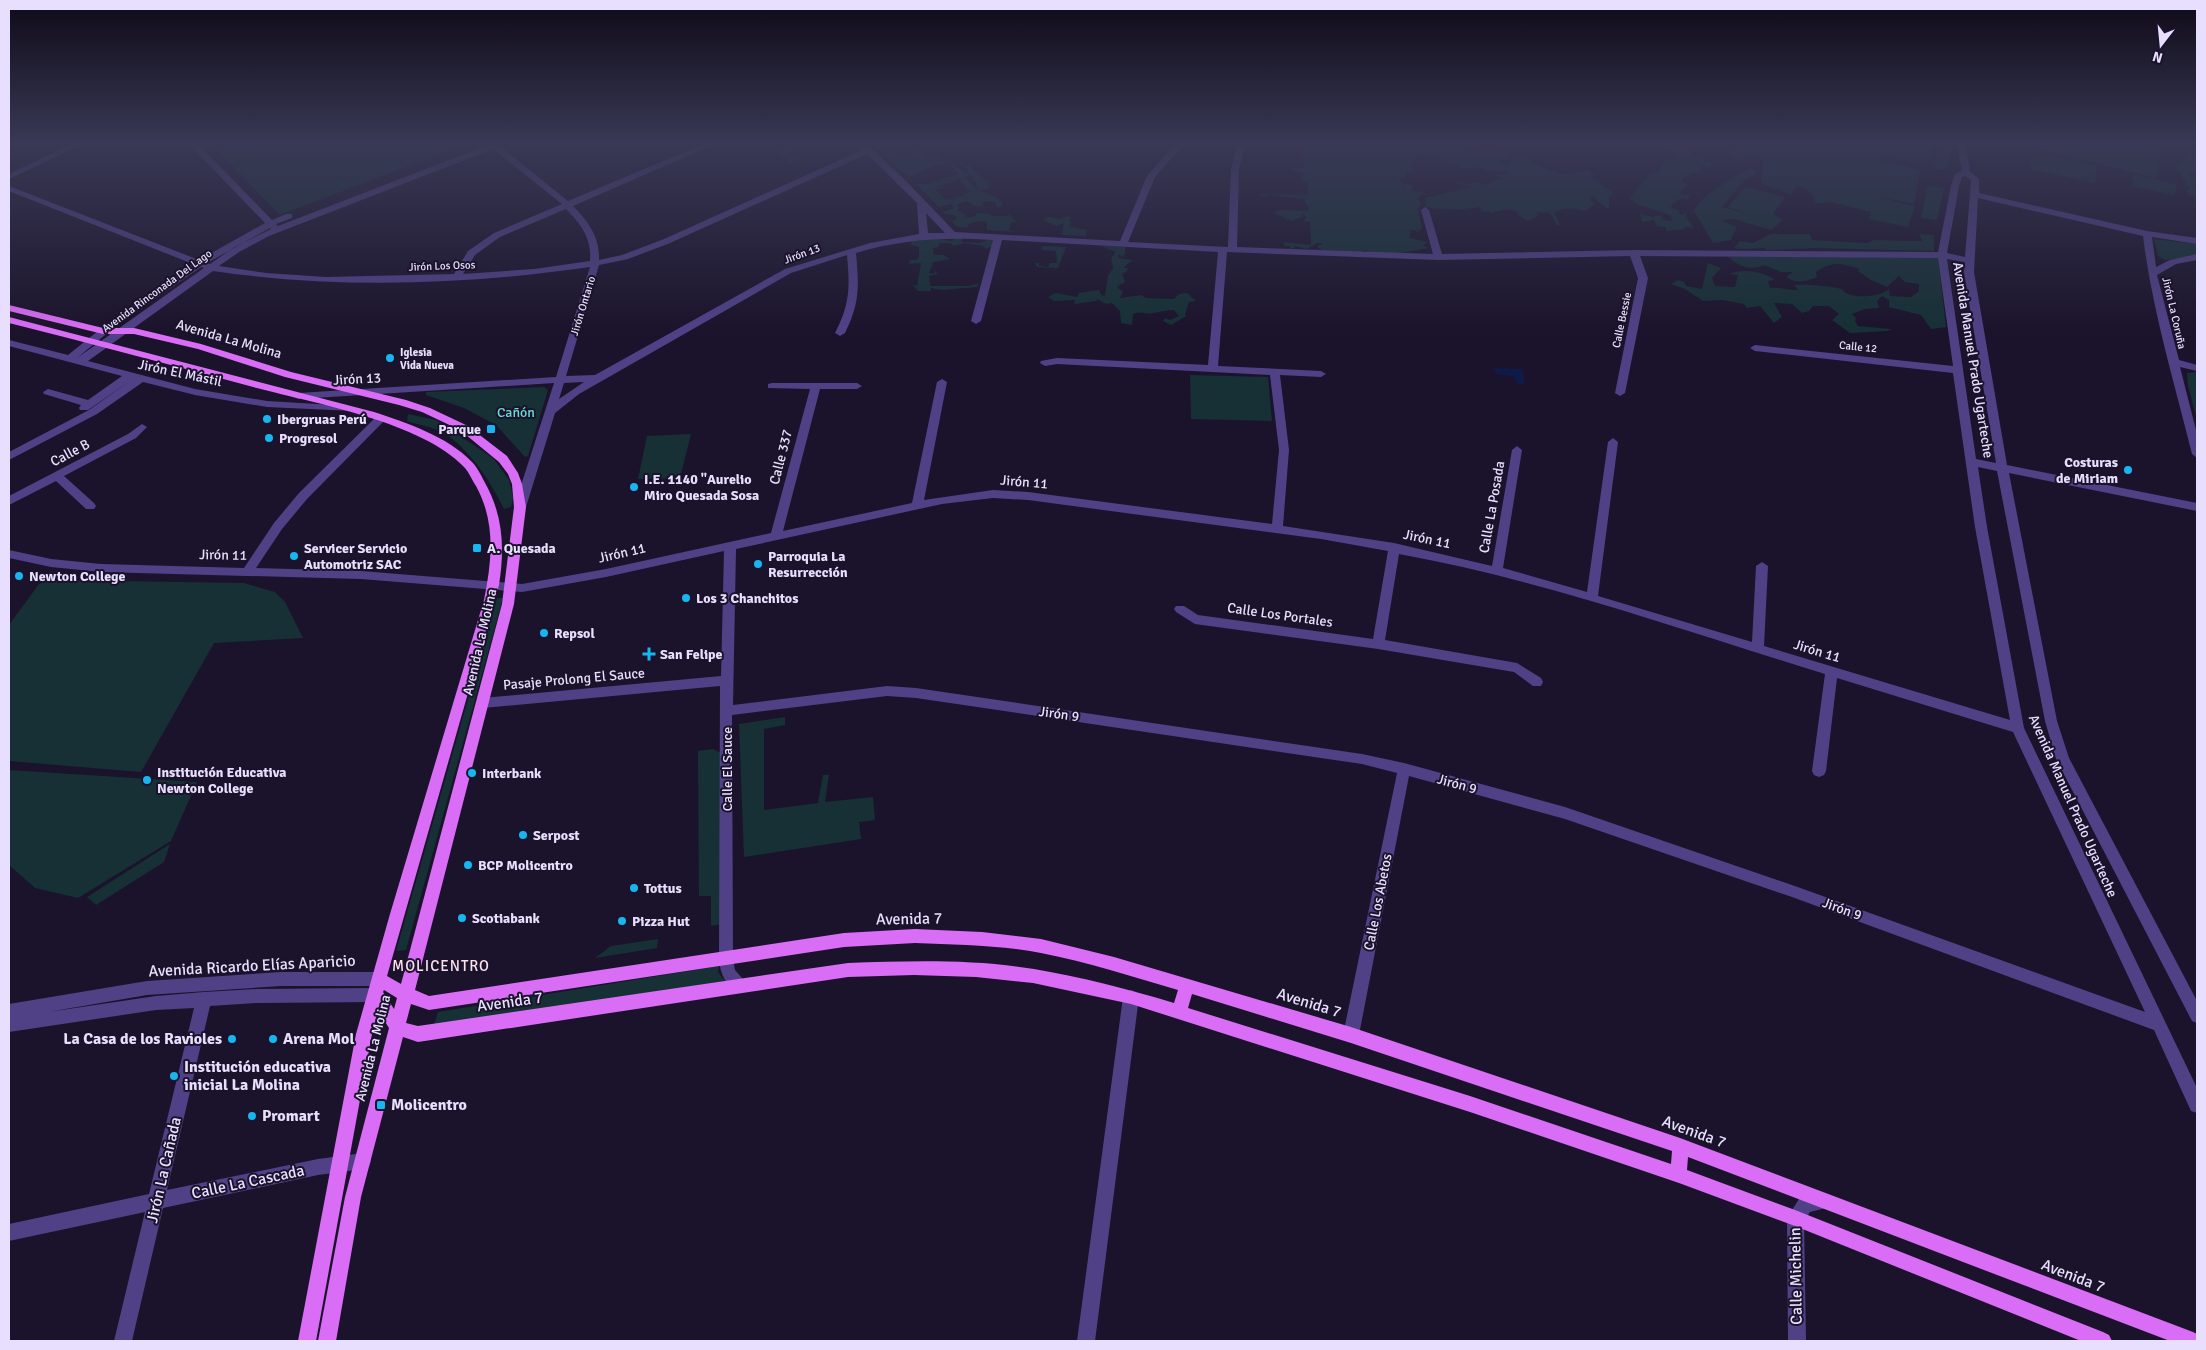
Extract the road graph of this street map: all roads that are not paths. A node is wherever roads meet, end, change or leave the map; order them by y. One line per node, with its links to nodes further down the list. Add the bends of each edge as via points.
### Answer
1 (54, 206): 30 (street, Jirón Los Osos)
2 (254, 206): 16 (street)
3 (326, 206): 16 (street, Avenida Rinconada Del Lago)
4 (330, 206): 16 (street, Avenida Rinconada Del Lago)
5 (564, 206): 34 (street, via 480,245 467,258)
6 (567, 206): 31 (street, Jirón Ontario, via 590,232)
7 (744, 206): 31 (street, Jirón Los Osos, via 660,244)
8 (921, 206): 19 (street)
9 (925, 206): 18 (street)
10 (1139, 206): 22 (street)
11 (1231, 206): 23 (street)
12 (1951, 206): 26 (street, Avenida Manuel Prado Ugarteche)
13 (1972, 206): 29 (street, Avenida Manuel Prado Ugarteche)
14 (2025, 206): 17 (street)
15 (1425, 210): 27 (street)
16 (274, 227): 30 (street, Avenida Rinconada Del Lago, via 236,239); 32 (street, Avenida Rinconada Del Lago)
17 (2147, 234): 21 (street); 33 (street, Jirón La Coruña)
18 (952, 235): 19 (street, Jirón 13); 20 (street, Jirón 13)
19 (924, 236): 24 (street, Jirón 13)
20 (998, 237): 22 (street, Jirón 13); 37 (street)
21 (2197, 241)
22 (1123, 244): 23 (street, Jirón 13)
23 (1227, 249): 27 (street, Jirón 13); 49 (street)
24 (851, 251): 40 (street, via 855,294); 54 (street, Jirón 13, via 788,271)
25 (1634, 253): 26 (street, Jirón 13); 27 (street, Jirón 13); 63 (street, Calle Bessie, via 1643,278)
26 (1942, 254): 29 (street, Jirón 13); 50 (street, Avenida Manuel Prado Ugarteche)
27 (1438, 256)
28 (2197, 257): 33 (street, via 2164,264)
29 (1968, 260): 76 (street, Avenida Manuel Prado Ugarteche)
30 (198, 264): 32 (street, Jirón Los Osos); 38 (street, Avenida Rinconada Del Lago)
31 (595, 264): 34 (street, Jirón Los Osos); 56 (street, Jirón Ontario)
32 (210, 268): 34 (street, Jirón Los Osos, via 326,280); 39 (street, Avenida Rinconada Del Lago)
33 (2152, 274): 46 (street, Jirón La Coruña)
34 (457, 277)
35 (9, 308): 38 (main road, Avenida La Molina)
36 (9, 320): 41 (main road, Avenida La Molina)
37 (976, 321)
38 (103, 331): 39 (main road, Avenida La Molina); 41 (street, Avenida Rinconada Del Lago)
39 (120, 332): 43 (street, Avenida Rinconada Del Lago); 62 (main road, Avenida La Molina, via 134,331 201,347 289,375)
40 (840, 333)
41 (90, 341): 43 (main road, Avenida La Molina); 45 (street, Avenida Rinconada Del Lago)
42 (9, 343): 45 (street, Jirón El Mástil)
43 (104, 344): 45 (street, Avenida Rinconada Del Lago); 64 (main road, Avenida La Molina)
44 (1755, 348): 50 (street, Calle 12)
45 (74, 361): 53 (street, Jirón El Mástil)
46 (2173, 362): 48 (street); 73 (street, Jirón La Coruña)
47 (1046, 363): 49 (street, via 1057,360)
48 (2197, 368)
49 (1213, 369): 51 (street)
50 (1959, 370): 75 (street, Avenida Manuel Prado Ugarteche)
51 (1275, 373): 52 (street); 83 (street, via 1284,450)
52 (1322, 374)
53 (129, 376): 55 (street, Jirón El Mástil); 65 (street)
54 (597, 378): 56 (street, Jirón 13); 67 (street, Jirón 13)
55 (140, 379): 65 (street); 66 (street, Jirón El Mástil, via 267,404)
56 (560, 380): 62 (street, Jirón 13); 67 (street, Jirón Ontario)
57 (942, 382): 79 (street)
58 (772, 386): 59 (street)
59 (816, 386): 60 (street); 84 (street, Calle 337)
60 (857, 386)
61 (48, 392): 65 (street)
62 (369, 393): 64 (street, Jirón 13); 81 (main road, Avenida La Molina, via 447,419 488,446 513,473)
63 (1620, 393)
64 (298, 396): 66 (main road, Avenida La Molina)
65 (89, 408): 71 (street); 74 (street)
66 (350, 409): 68 (main road, Avenida La Molina)
67 (551, 411): 81 (street, Jirón Ontario)
68 (380, 419): 90 (street, via 303,496); 91 (main road, Avenida La Molina, via 420,434 469,465 484,488 493,512 498,538)
69 (142, 427): 77 (street, Calle B, via 132,436)
70 (1613, 442): 93 (street)
71 (9, 447)
72 (1517, 450): 89 (street, Calle La Posada)
73 (2197, 454)
74 (9, 456)
75 (1973, 462): 76 (street); 102 (street, Avenida Manuel Prado Ugarteche)
76 (2002, 467): 82 (street); 115 (street, Avenida Manuel Prado Ugarteche, via 2051,721 2063,759)
77 (57, 476): 78 (street, Calle B); 80 (street)
78 (9, 501)
79 (917, 505): 83 (street, Jirón 11, via 992,494 1028,496); 84 (street, Jirón 11)
80 (90, 506)
81 (520, 507): 92 (main road, Avenida La Molina)
82 (2197, 507)
83 (1277, 529): 86 (street, Jirón 11)
84 (776, 535): 85 (street, Jirón 11)
85 (730, 545): 92 (street, Jirón 11, via 606,573); 98 (street, Calle El Sauce)
86 (1394, 547): 89 (street, Jirón 11); 95 (street)
87 (9, 554): 90 (street, Jirón 11, via 50,563 101,568)
88 (1762, 566): 96 (street)
89 (1497, 570): 93 (street, Jirón 11)
90 (248, 571): 91 (street, Jirón 11, via 387,577)
91 (493, 586): 92 (street, Jirón 11); 106 (main road, Avenida La Molina)
92 (511, 588): 100 (main road, Avenida La Molina)
93 (1592, 598): 96 (street, Jirón 11)
94 (1180, 609): 95 (street, Calle Los Portales, via 1195,619)
95 (1378, 644): 99 (street, Calle Los Portales, via 1517,668)
96 (1758, 648): 97 (street, Jirón 11)
97 (1832, 671): 102 (street, Jirón 11); 104 (street)
98 (727, 680): 100 (street, Pasaje Prolong El Sauce); 101 (street, Calle El Sauce)
99 (1537, 682)
100 (483, 703): 109 (main road, Avenida La Molina)
101 (726, 711): 103 (street, Jirón 9, via 887,691 916,693 1362,759); 105 (street, Calle El Sauce)
102 (2018, 728): 116 (street, Avenida Manuel Prado Ugarteche)
103 (1404, 769): 116 (street, Jirón 9, via 1565,813 1792,891); 119 (street, Calle Los Abetos)
104 (1820, 771)
105 (726, 959): 107 (street, Calle El Sauce, via 726,969 732,980); 108 (main road, Avenida 7, via 844,940 915,936 982,939 1041,946); 109 (main road, Avenida 7, via 429,1003)
106 (380, 979): 109 (main road, Avenida 7); 110 (main road, Avenida La Molina); 113 (street, Avenida Ricardo Elías Aparicio, via 281,979 147,988)
107 (741, 986): 111 (main road, Avenida 7, via 848,970 914,968 1033,976); 118 (main road, Avenida 7, via 418,1034)
108 (1186, 986): 114 (main road); 119 (main road, Avenida 7)
109 (405, 994): 118 (main road, Avenida La Molina)
110 (376, 995): 112 (street); 118 (main road); 123 (main road, Avenida La Molina, via 364,1034)
111 (1131, 997): 114 (main road, Avenida 7); 132 (street)
112 (204, 999): 117 (street); 125 (street, Jirón La Cañada)
113 (9, 1011)
114 (1179, 1012): 124 (main road, Avenida 7, via 1470,1104)
115 (2197, 1016)
116 (2157, 1024): 120 (street, Avenida Manuel Prado Ugarteche)
117 (9, 1025)
118 (398, 1028): 122 (main road, Avenida La Molina)
119 (1351, 1035): 121 (main road, Avenida 7)
120 (2197, 1105)
121 (1680, 1146): 124 (main road); 126 (main road, Avenida 7)
122 (363, 1161): 123 (street, Calle La Cascada); 131 (main road, Avenida La Molina, via 353,1197)
123 (340, 1164): 125 (street, Calle La Cascada); 130 (main road, Avenida La Molina)
124 (1679, 1175): 127 (main road, Avenida 7)
125 (158, 1201): 128 (street, Calle La Cascada); 129 (street, Jirón La Cañada)
126 (1824, 1201): 127 (street, Calle Michelin, via 1806,1205); 135 (main road, Avenida 7)
127 (1794, 1218): 133 (street, Calle Michelin); 134 (main road, Avenida 7)
128 (9, 1232)
129 (123, 1341)
130 (308, 1341)
131 (328, 1341)
132 (1086, 1341)
133 (1797, 1341)
134 (2102, 1341)
135 (2192, 1341)

